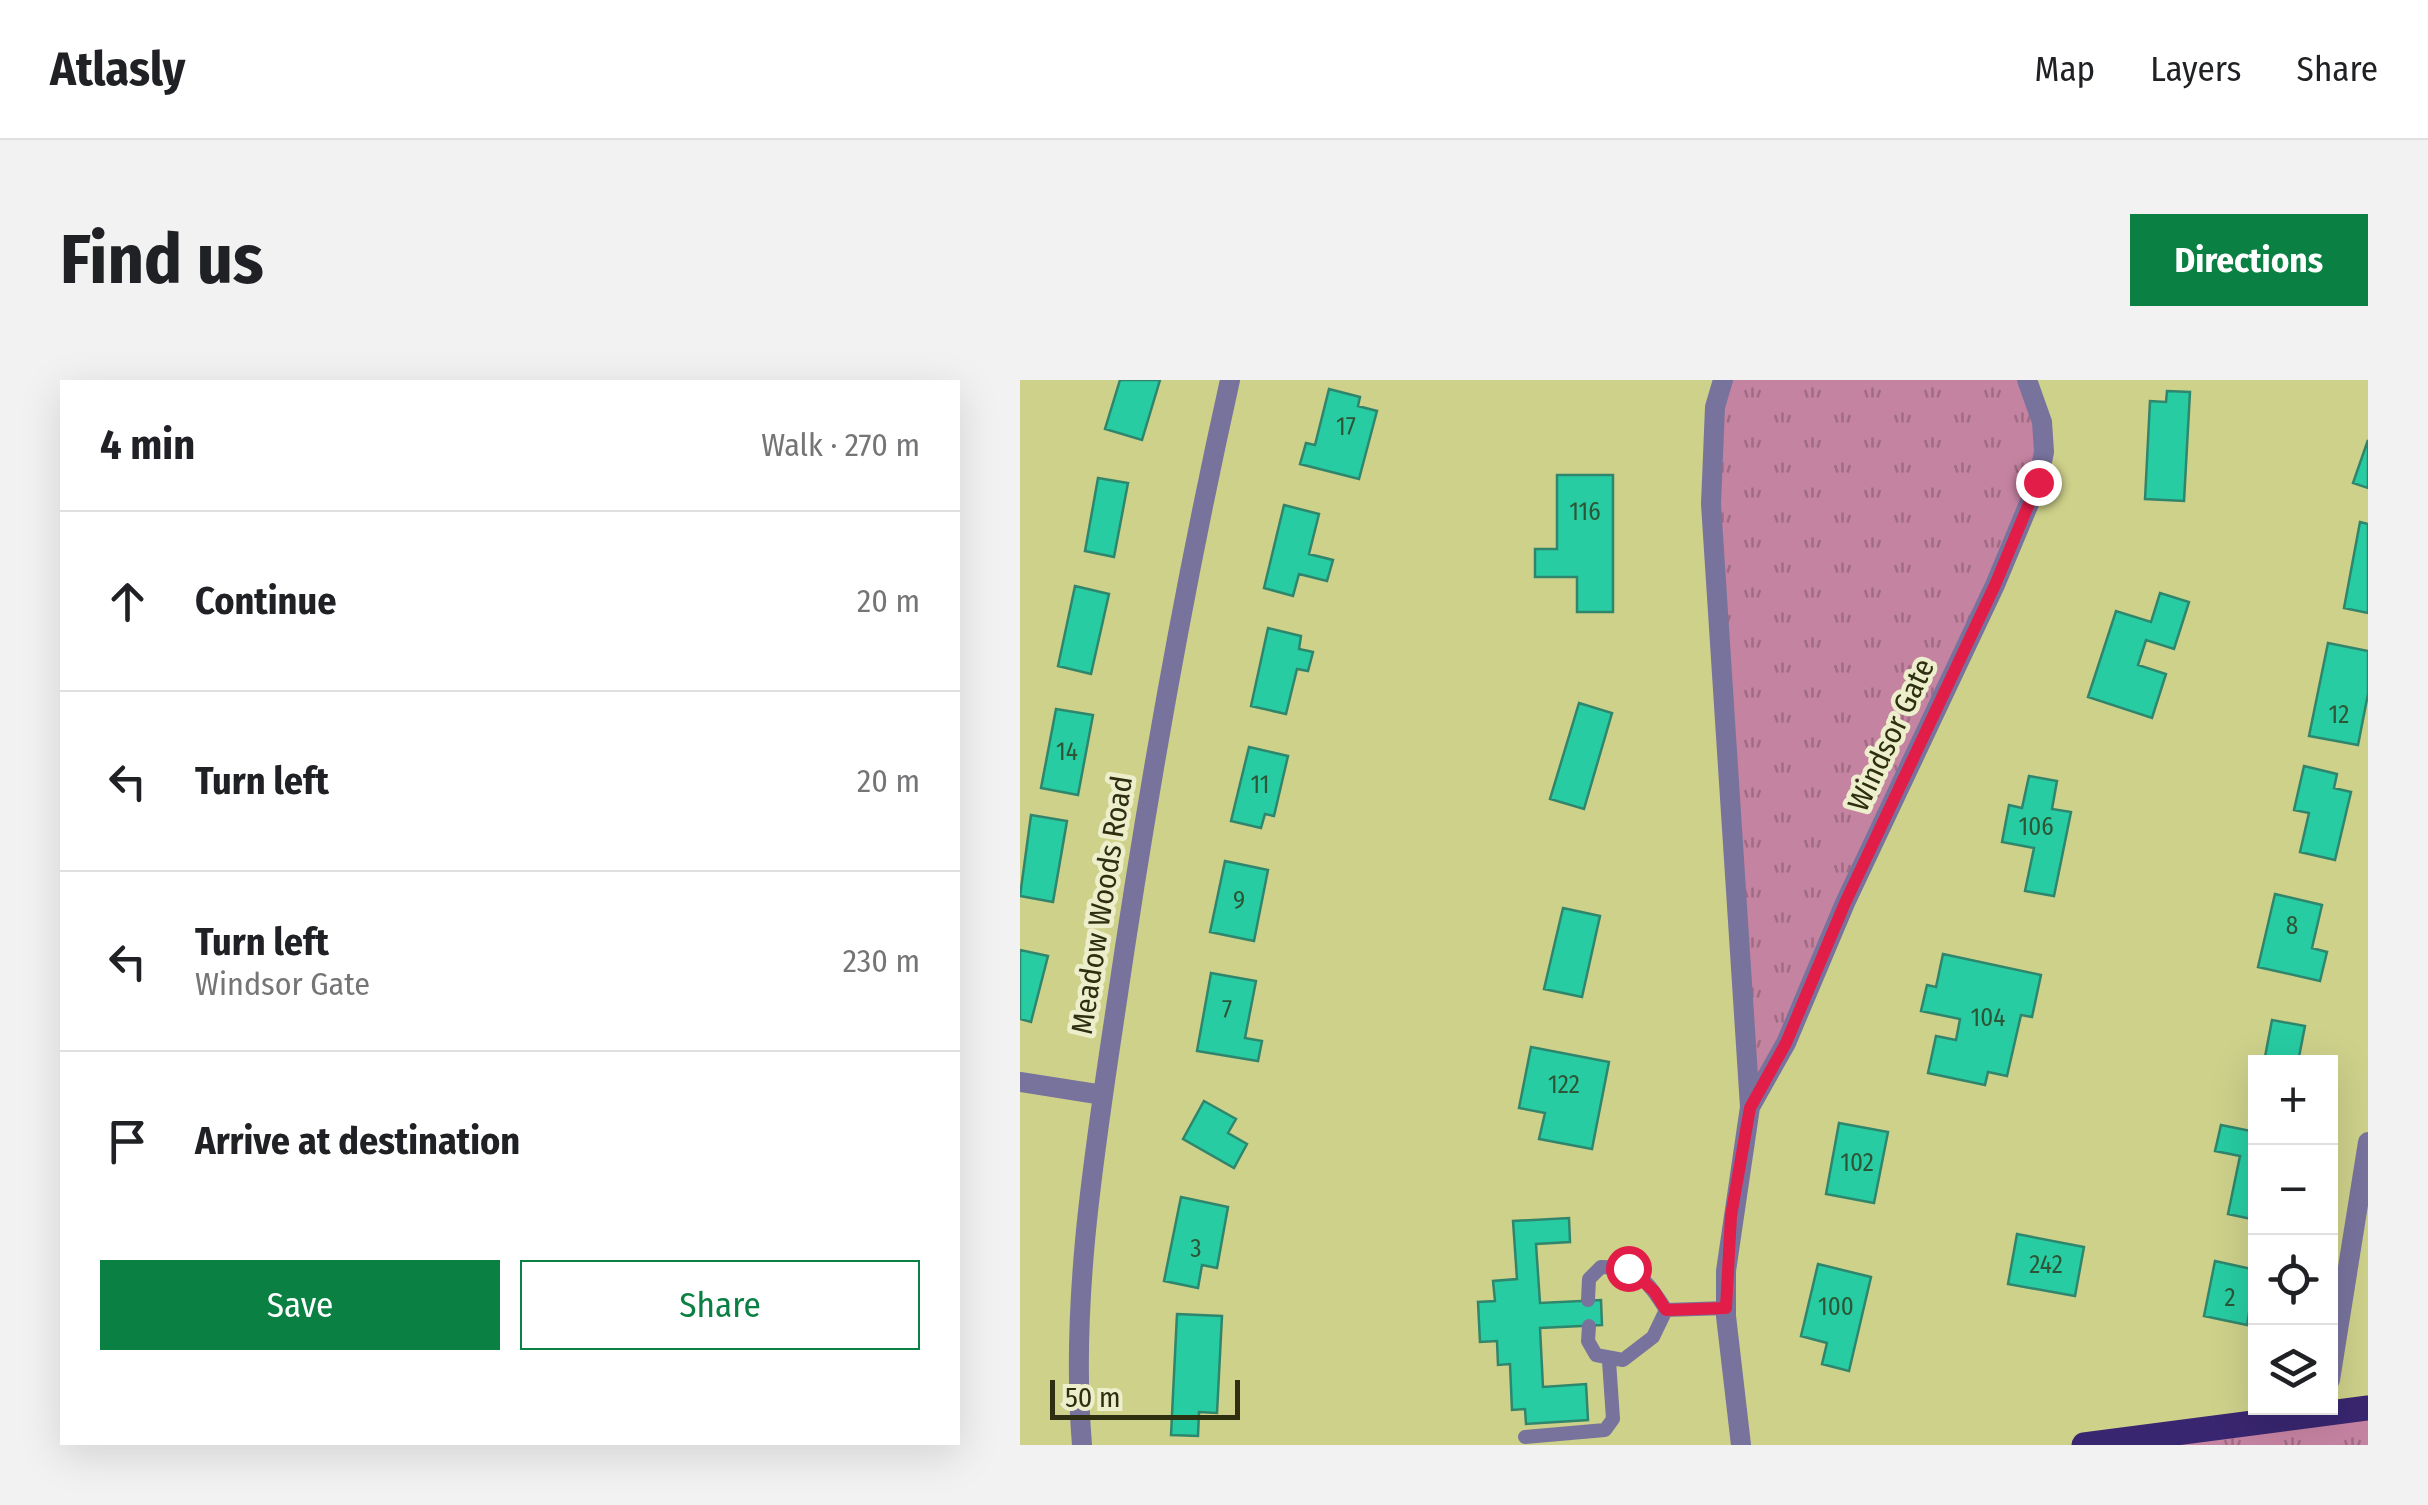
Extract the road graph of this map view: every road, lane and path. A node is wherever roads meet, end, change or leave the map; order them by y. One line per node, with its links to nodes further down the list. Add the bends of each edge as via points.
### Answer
1 (1230, 380): 5 (street, Meadow Woods Road, via 1168,686)
2 (1724, 380): 6 (street, Windsor Gate, via 1715,407 1711,504)
3 (2027, 380): 6 (street, Windsor Gate, via 2042,422 2038,482 1786,1043)
4 (1020, 1082): 5 (street)
5 (1103, 1095): 19 (street, Meadow Woods Road, via 1082,1304)
6 (1750, 1108): 10 (street, Windsor Gate, via 1731,1216)
7 (2368, 1142): 8 (street)
8 (2364, 1195): 13 (street)
9 (1588, 1300): 11 (lane, via 1589,1279 1601,1267 1628,1268)
10 (1726, 1308): 11 (lane); 20 (street, Windsor Gate)
11 (1666, 1310): 14 (lane, via 1638,1352)
12 (1588, 1326): 14 (lane, via 1596,1355)
13 (2338, 1336)
14 (1609, 1360): 18 (lane, via 1610,1426)
15 (2368, 1408): 16 (main road)
16 (2338, 1409)
17 (2291, 1415): 21 (main road)
18 (1526, 1437)
19 (1082, 1445)
20 (1741, 1445)
21 (2084, 1445)

